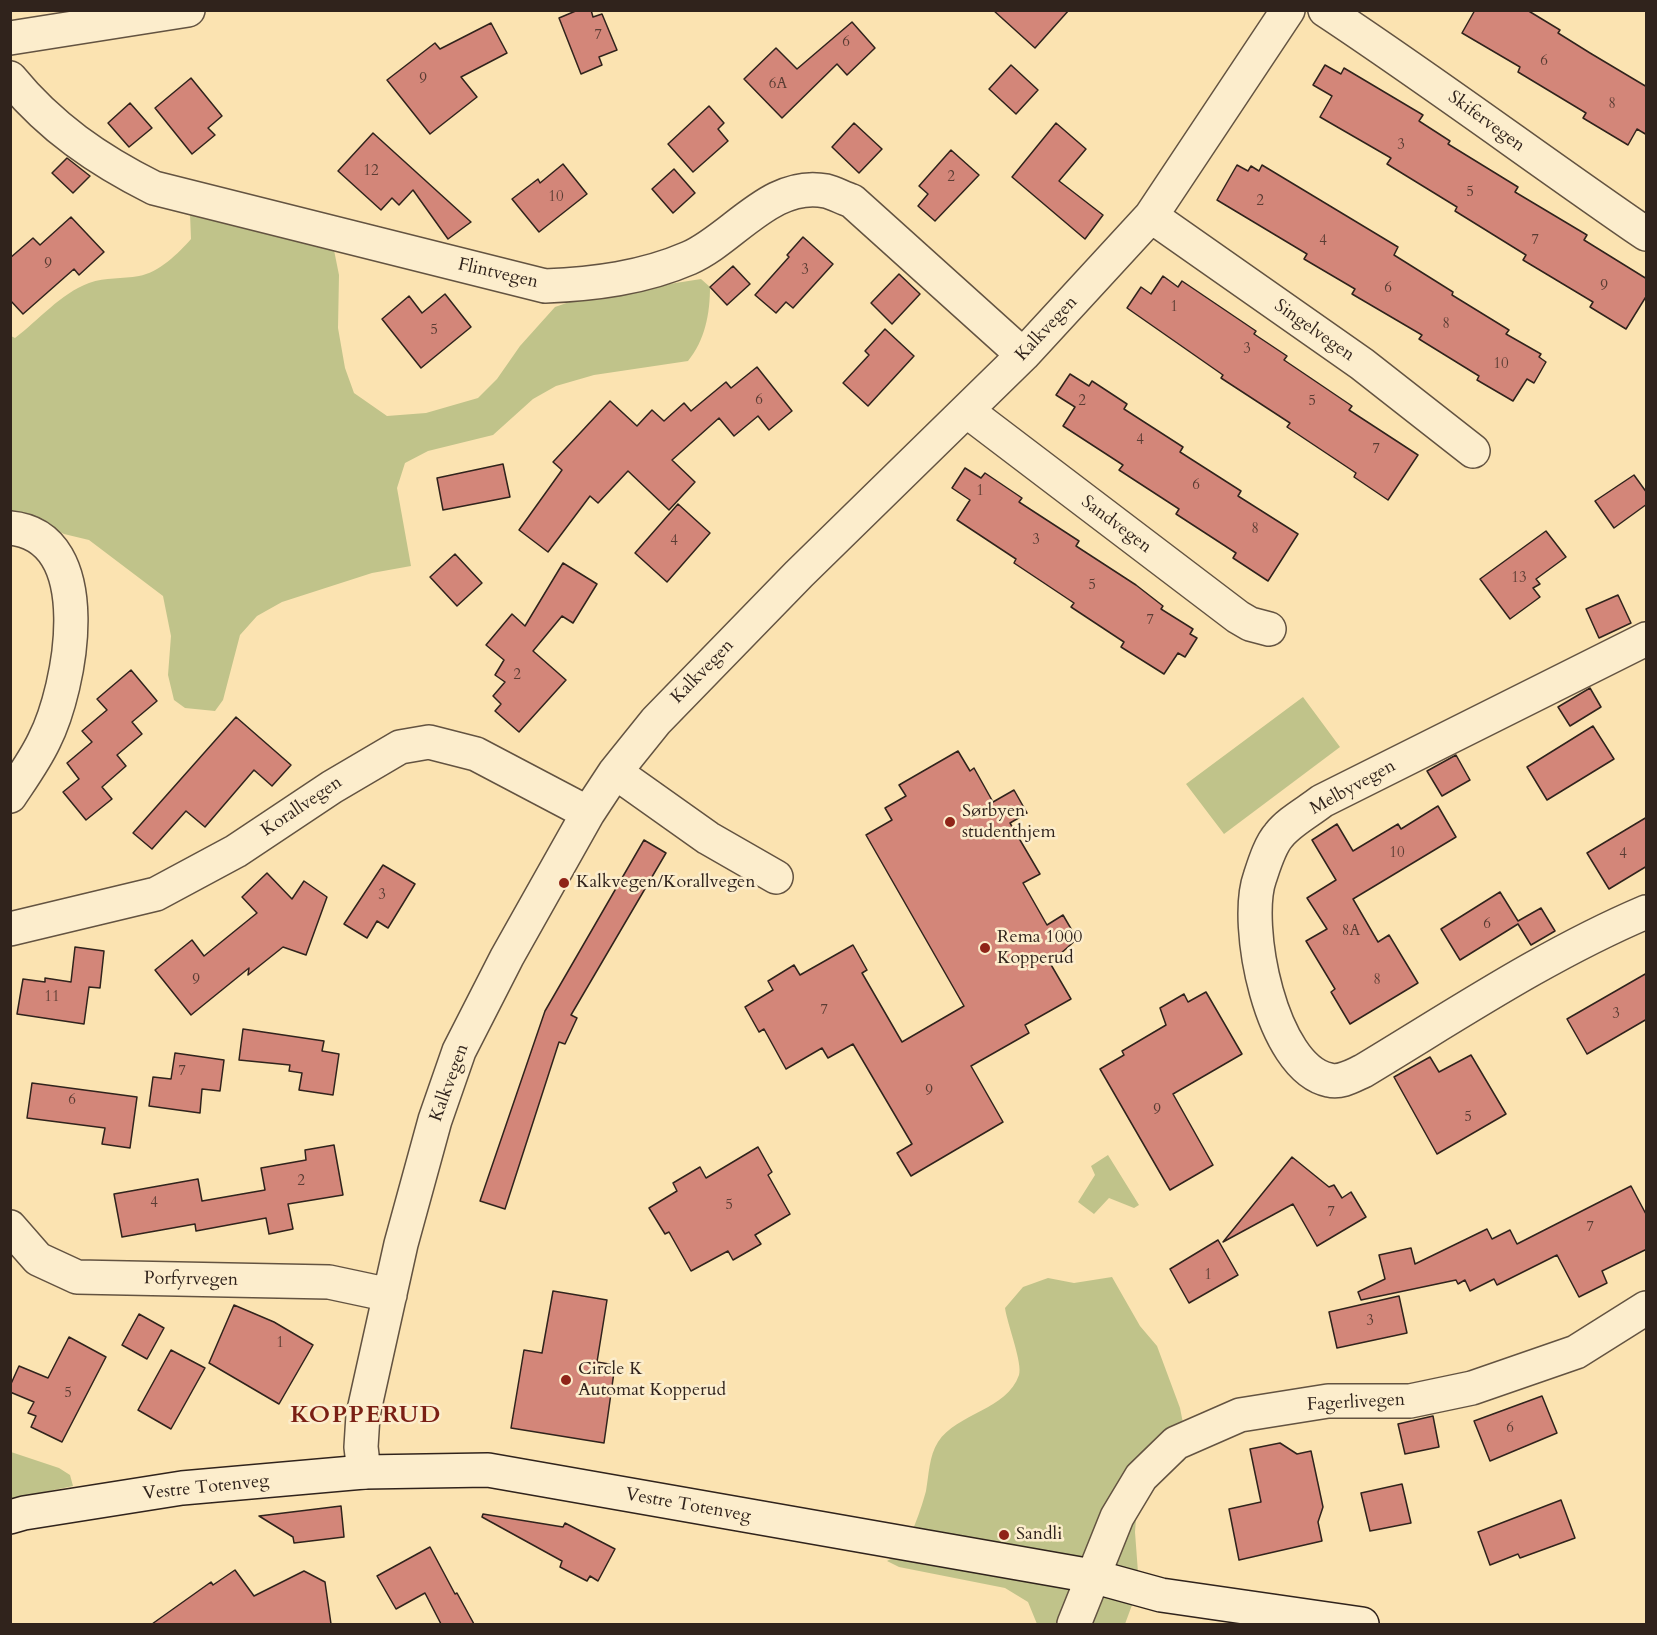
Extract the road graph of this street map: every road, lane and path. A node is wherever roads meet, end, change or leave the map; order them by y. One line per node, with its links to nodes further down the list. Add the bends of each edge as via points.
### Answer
1 (188, 10): 4 (street)
2 (1288, 10): 6 (street, Kalkvegen)
3 (1325, 10): 7 (street, Skifervegen)
4 (10, 38)
5 (10, 78): 8 (street, Flintvegen, via 53,124 82,148 154,188 545,286 602,282 672,266 712,245 775,199 803,191 826,191 852,201)
6 (1151, 216): 8 (street, Kalkvegen); 10 (street, Singelvegen, via 1362,364)
7 (1647, 234)
8 (1023, 355): 9 (street, Kalkvegen)
9 (967, 411): 12 (street, Sandvegen, via 1238,617); 14 (street, Kalkvegen, via 729,645 656,721)
10 (1473, 451)
11 (10, 528): 15 (street, via 25,529 44,540 59,559 69,597 70,639 64,686 44,741)
12 (1269, 628)
13 (1647, 639): 18 (street, Melbyvegen, via 1322,801 1278,836 1259,880 1256,923 1261,973 1279,1030 1319,1077 1339,1081 1363,1071 1536,967)
14 (615, 772): 16 (street, Kalkvegen); 17 (street, via 708,838)
15 (10, 796)
16 (588, 813): 19 (street, Korallvegen, via 476,754 429,742 400,747 236,851 156,894); 21 (street, Kalkvegen, via 459,1052 435,1120)
17 (777, 877)
18 (1647, 912)
19 (10, 929)
20 (10, 1227): 21 (street, Porfyrvegen, via 38,1259 77,1277 329,1282)
21 (390, 1295): 23 (street, Kalkvegen, via 363,1415)
22 (1647, 1308): 25 (street, Fagerlivegen, via 1576,1352 1472,1388 1410,1401 1329,1401 1240,1415 1176,1443 1142,1477 1117,1516)
23 (364, 1472): 24 (street, Vestre Totenveg, via 182,1488); 25 (street, Vestre Totenveg, via 488,1470)
24 (10, 1518)
25 (1092, 1576): 26 (street, Fagerlivegen); 27 (street, Vestre Totenveg, via 1161,1596)
26 (1074, 1624)
27 (1362, 1624)

